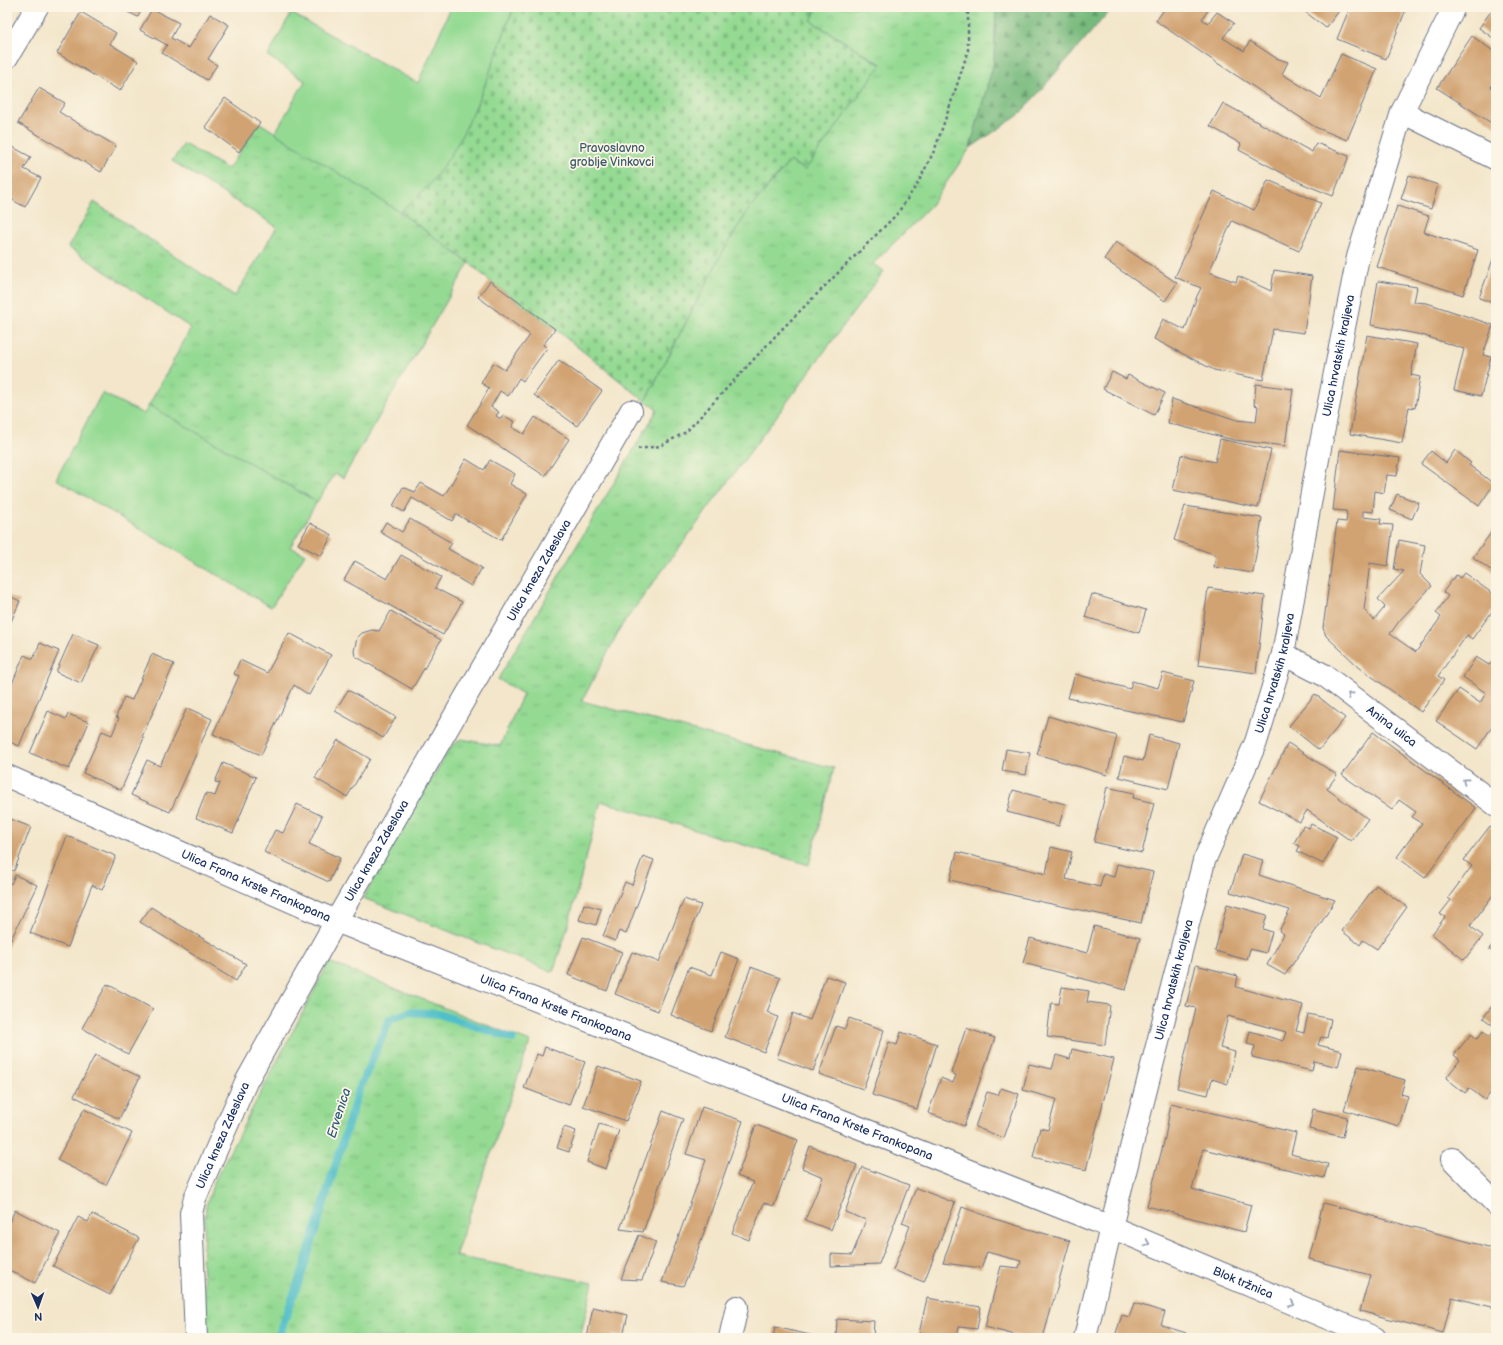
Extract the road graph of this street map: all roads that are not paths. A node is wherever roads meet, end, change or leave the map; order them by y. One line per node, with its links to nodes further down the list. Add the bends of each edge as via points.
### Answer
1 (37, 7): 3 (street)
2 (1454, 7): 4 (street, Ulica hrvatskih kraljeva)
3 (7, 57)
4 (1402, 112): 5 (street); 7 (street, Ulica hrvatskih kraljeva, via 1358,257)
5 (1496, 159)
6 (631, 411): 10 (street, Ulica kneza Zdeslava)
7 (1283, 654): 9 (street, Anina ulica, one-way to 7, via 1324,675); 13 (street, Ulica hrvatskih kraljeva, via 1256,742 1204,861)
8 (7, 776): 10 (street, Ulica Frana Krste Frankopana)
9 (1496, 805)
10 (336, 921): 13 (street, Ulica Frana Krste Frankopana); 15 (street, Ulica kneza Zdeslava, via 246,1082 195,1198 191,1213 191,1229)
11 (1452, 1159): 12 (street)
12 (1496, 1204)
13 (1111, 1227): 17 (street, Ulica hrvatskih kraljeva); 18 (street, Blok tržnica, one-way to 18)
14 (737, 1307): 16 (street)
15 (196, 1338)
16 (730, 1338)
17 (1085, 1338)
18 (1375, 1338)

